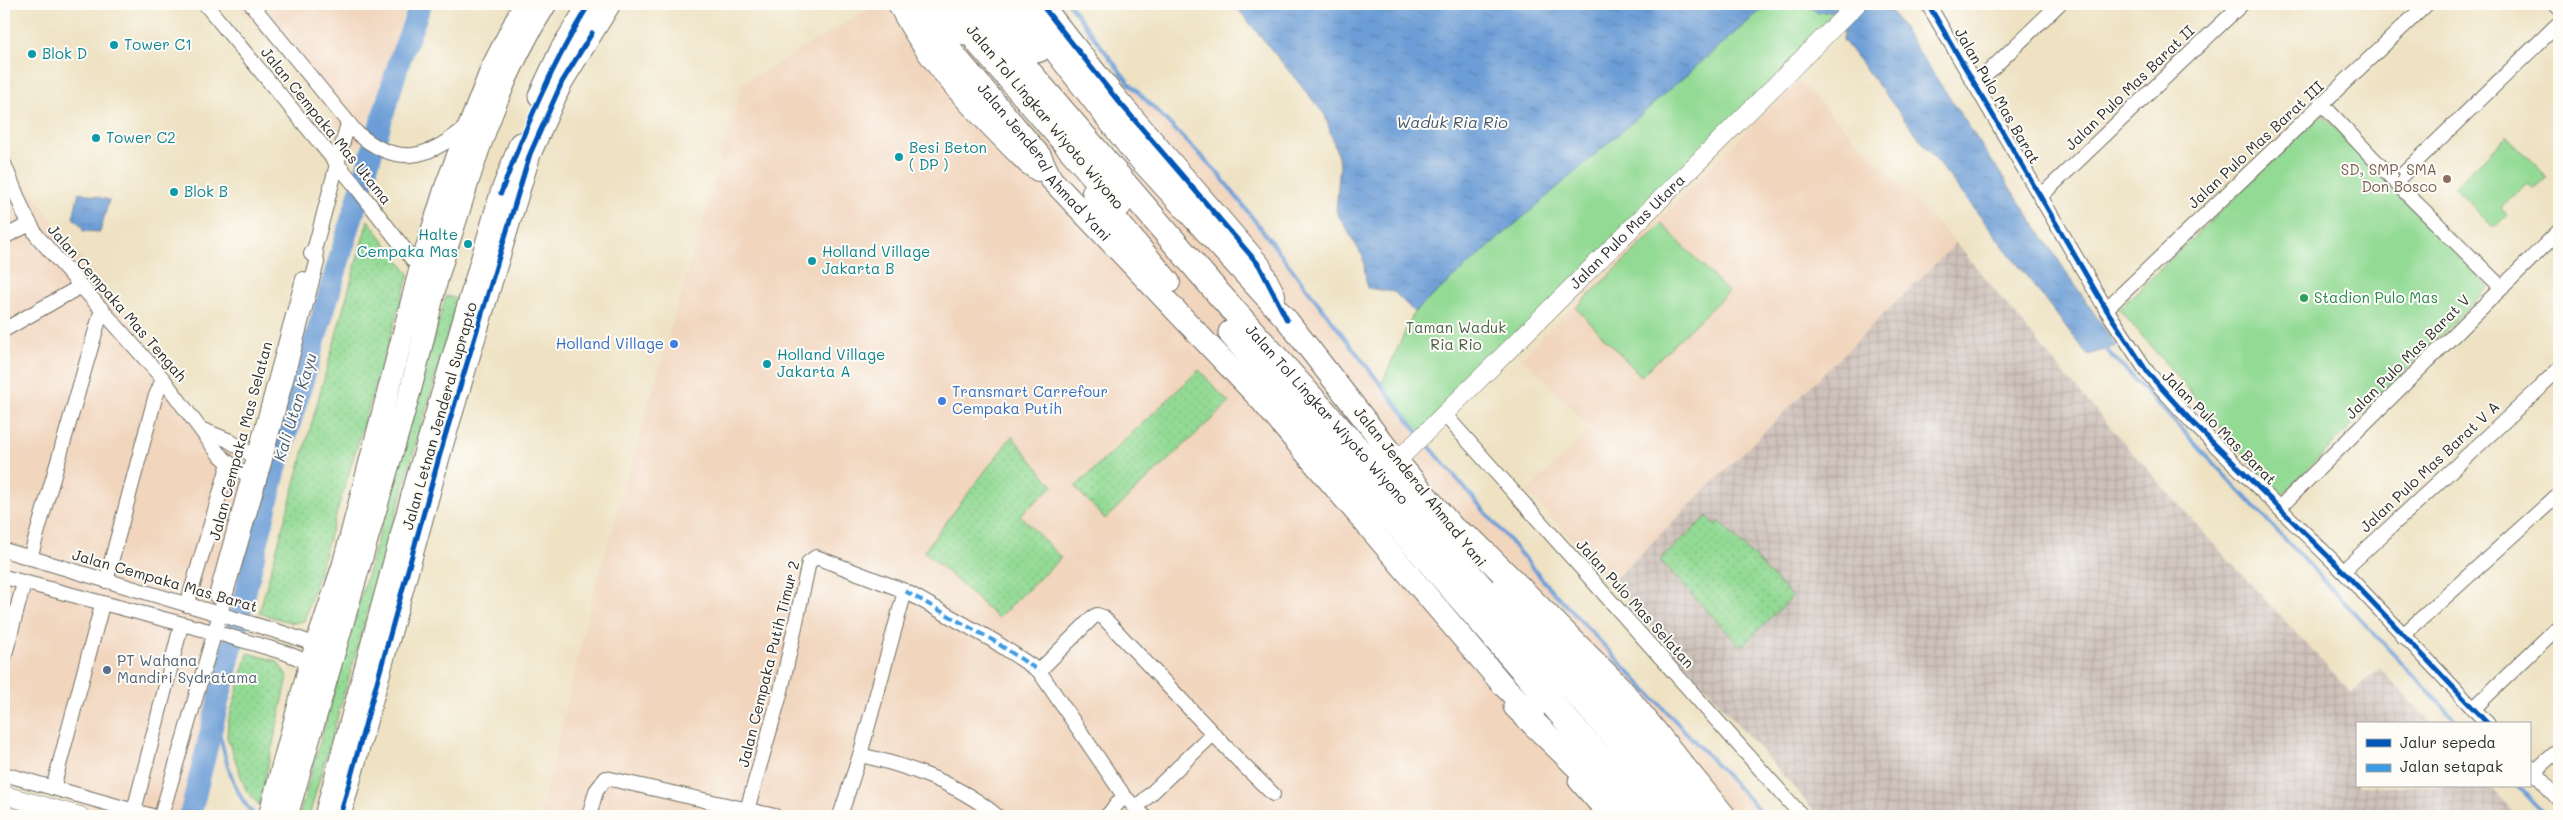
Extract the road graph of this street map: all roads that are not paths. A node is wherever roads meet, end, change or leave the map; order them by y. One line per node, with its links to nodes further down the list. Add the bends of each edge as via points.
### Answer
1 (205, 4): 29 (street, Jalan Cempaka Mas Utama)
2 (251, 4): 26 (street, Jalan Cempaka Mas Utama)
3 (524, 4): 25 (main road, via 492,66)
4 (546, 4): 91 (main road, via 498,96 472,168 438,279 424,342)
5 (589, 4): 71 (main road, Jalan Letnan Jenderal Suprapto, via 561,49 531,114 501,193)
6 (610, 4): 68 (main road, Jalan Letnan Jenderal Suprapto, via 562,82 530,154 443,443)
7 (899, 4): 30 (highway, via 914,34 955,88 1028,163)
8 (916, 4): 30 (highway, Jalan Jenderal Ahmad Yani, via 956,57 1040,156)
9 (936, 4): 41 (highway, Jalan Jenderal Ahmad Yani, via 1178,293)
10 (951, 4): 105 (highway, Jalan Tol Lingkar Wiyoto Wiyono, via 979,43 1563,716)
11 (978, 4): 106 (highway, Jalan Tol Lingkar Wiyoto Wiyono, via 1028,71 1217,292)
12 (995, 4): 27 (highway, Jalan Jenderal Ahmad Yani)
13 (1019, 4): 27 (highway, Jalan Jenderal Ahmad Yani)
14 (1041, 4): 42 (highway, via 1114,96 1258,265)
15 (1857, 4): 47 (street, Jalan Pulo Mas Utara)
16 (1928, 4): 23 (street, Jalan Pulo Mas Barat)
17 (2059, 4): 23 (street)
18 (2242, 4): 32 (street, Jalan Pulo Mas Barat II)
19 (2428, 4): 24 (street, Jalan Pulo Mas Barat III)
20 (2556, 4): 21 (street)
21 (2559, 7)
22 (2559, 23): 31 (street)
23 (1976, 84): 32 (street, Jalan Pulo Mas Barat)
24 (2322, 105): 31 (street); 39 (street, Jalan Pulo Mas Barat III)
25 (468, 125): 26 (street, Jalan Cempaka Mas Utama, via 448,142 427,153 402,157 380,150); 36 (main road)
26 (352, 128): 29 (street, Jalan Cempaka Mas Selatan)
27 (1134, 153): 42 (highway, Jalan Jenderal Ahmad Yani)
28 (4, 164): 33 (street, Jalan Cempaka Mas Tengah)
29 (339, 165): 36 (street, Jalan Cempaka Mas Utama); 50 (street, Jalan Cempaka Mas Selatan, via 316,247 308,259)
30 (1051, 179): 41 (highway, Jalan Jenderal Ahmad Yani)
31 (2395, 182): 38 (street)
32 (2041, 196): 39 (street, Jalan Pulo Mas Barat)
33 (30, 224): 35 (street); 37 (street, Jalan Cempaka Mas Tengah)
34 (2559, 231): 38 (street, Jalan Pulo Mas Barat V)
35 (4, 237)
36 (420, 269): 72 (main road, via 343,565)
37 (81, 286): 40 (street, Jalan Cempaka Mas Tengah); 43 (street)
38 (2502, 288): 54 (street, Jalan Pulo Mas Barat V)
39 (2106, 309): 54 (street, Jalan Pulo Mas Barat, via 2154,380 2192,422)
40 (102, 310): 46 (street, Jalan Cempaka Mas Tengah); 57 (street)
41 (1180, 312): 75 (highway, Jalan Jenderal Ahmad Yani, via 1278,419)
42 (1287, 320): 49 (highway, Jalan Jenderal Ahmad Yani)
43 (6, 329): 44 (street)
44 (4, 344)
45 (2559, 369): 58 (street, Jalan Pulo Mas Barat V A)
46 (163, 379): 48 (street, Jalan Cempaka Mas Tengah); 60 (street, via 155,398)
47 (1443, 416): 49 (street, Jalan Pulo Mas Utara); 109 (street, Jalan Pulo Mas Selatan)
48 (203, 430): 50 (street, via 228,440); 51 (street, Jalan Cempaka Mas Tengah)
49 (1402, 457): 55 (highway, Jalan Jenderal Ahmad Yani)
50 (259, 460): 52 (street, Jalan Cempaka Mas Selatan)
51 (229, 463): 52 (street, Jalan Cempaka Mas Tengah); 64 (street)
52 (253, 480): 65 (street, Jalan Cempaka Mas Selatan)
53 (2559, 494): 70 (street)
54 (2280, 507): 58 (street, Jalan Pulo Mas Barat)
55 (1457, 532): 107 (highway, Jalan Jenderal Ahmad Yani, via 1467,548); 108 (highway, via 1473,542 1607,675)
56 (4, 550): 57 (street, Jalan Cempaka Mas Barat)
57 (30, 558): 60 (street, Jalan Cempaka Mas Barat)
58 (2343, 571): 70 (street, Jalan Pulo Mas Barat)
59 (4, 577): 61 (street)
60 (106, 581): 64 (street, Jalan Cempaka Mas Barat)
61 (24, 583): 63 (street); 73 (street)
62 (905, 591): 74 (street, via 994,641); 80 (street); 88 (street, Jalan Cempaka Putih Timur 2, via 816,557 809,562 781,691)
63 (102, 604): 66 (street); 83 (street)
64 (187, 605): 65 (street, Jalan Cempaka Mas Barat)
65 (215, 613): 69 (street, Jalan Cempaka Mas Selatan); 72 (street, Jalan Cempaka Mas Barat, via 263,627)
66 (181, 626): 69 (street); 89 (street)
67 (2559, 626): 76 (street)
68 (394, 627): 71 (main road); 97 (main road, Jalan Letnan Jenderal Suprapto)
69 (216, 634): 72 (street); 95 (street, Jalan Cempaka Mas Selatan)
70 (2402, 636): 76 (street, Jalan Pulo Mas Barat)
71 (371, 647): 96 (main road, Jalan Letnan Jenderal Suprapto)
72 (314, 654): 91 (main road)
73 (4, 658)
74 (1039, 671): 78 (street, via 1092,617 1104,617); 86 (street)
75 (1512, 698): 102 (main road, Jalan Jenderal Ahmad Yani, via 1534,730); 103 (highway); 104 (highway, Jalan Jenderal Ahmad Yani)
76 (2473, 709): 77 (street, Jalan Pulo Mas Barat)
77 (2486, 722)
78 (1213, 734): 84 (street); 90 (street)
79 (2559, 750): 81 (street)
80 (860, 755): 92 (street); 100 (street, via 946,784)
81 (2532, 769): 87 (street)
82 (4, 774): 83 (street)
83 (53, 788): 89 (street)
84 (1273, 794)
85 (4, 795): 93 (street)
86 (1124, 796): 90 (street); 101 (street)
87 (2559, 800)
88 (747, 810): 98 (street, via 606,778 596,791); 99 (street)
89 (134, 811): 94 (street)
90 (1140, 812)
91 (278, 813)
92 (843, 815)
93 (80, 816)
94 (152, 816)
95 (161, 816)
96 (325, 816)
97 (340, 816)
98 (589, 816)
99 (775, 816)
100 (997, 816)
101 (1107, 816)
102 (1609, 816)
103 (1629, 816)
104 (1636, 816)
105 (1654, 816)
106 (1686, 816)
107 (1710, 816)
108 (1723, 816)
109 (1802, 816)

